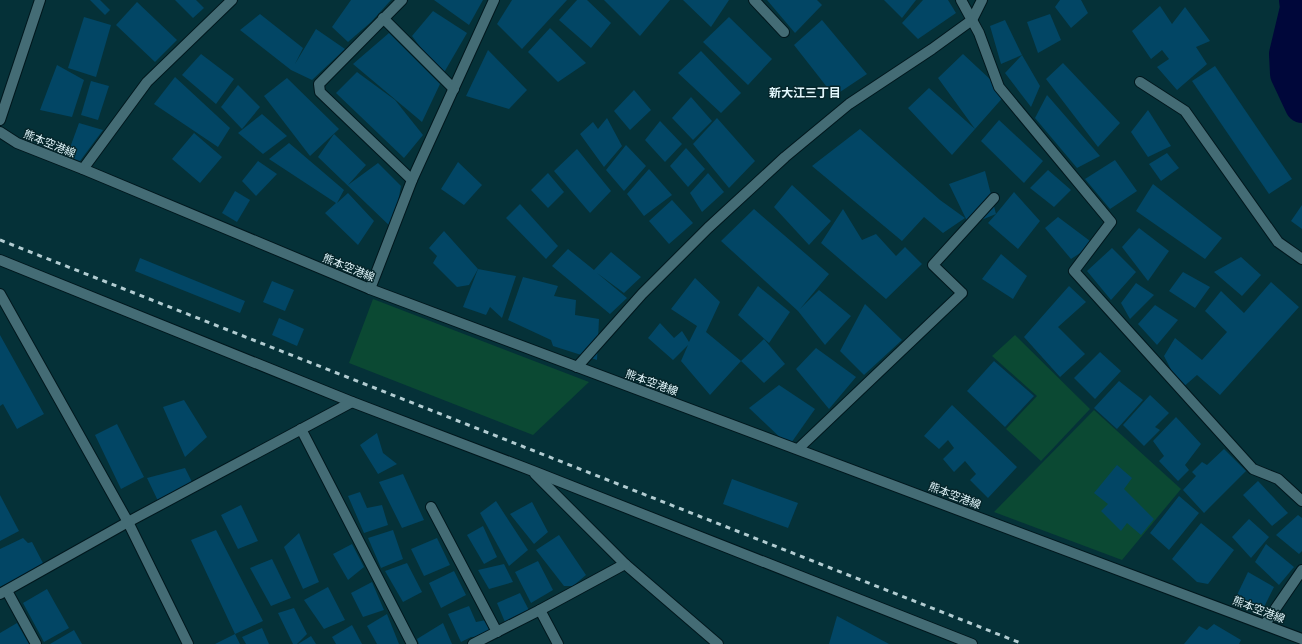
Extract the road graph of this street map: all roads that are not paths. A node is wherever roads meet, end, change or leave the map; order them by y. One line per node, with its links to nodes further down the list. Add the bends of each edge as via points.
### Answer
1 (40, 0): 13 (street)
2 (232, 0): 15 (street, via 147,82)
3 (402, 0): 8 (street)
4 (494, 0): 12 (street)
5 (754, 0): 10 (street)
6 (961, 0): 9 (street)
7 (982, 0): 9 (street)
8 (384, 18): 12 (street); 16 (street, via 319,84 320,92)
9 (972, 20): 22 (street, via 849,104 786,157 708,228 642,294); 27 (street, via 999,86 1111,222 1074,271 1252,469 1278,479)
10 (784, 32)
11 (1140, 82): 18 (street, via 1185,111 1278,242)
12 (454, 88): 16 (street)
13 (0, 120)
14 (0, 132): 15 (street, 熊本空港線, via 17,143)
15 (83, 169): 20 (street, 熊本空港線)
16 (412, 180): 20 (street)
17 (994, 198): 25 (street, via 932,265 962,293)
18 (1302, 258)
19 (0, 260): 23 (street)
20 (370, 289): 22 (street, 熊本空港線)
21 (0, 294): 29 (street)
22 (576, 367): 25 (street, 熊本空港線)
23 (352, 402): 24 (street); 26 (street)
24 (301, 429): 29 (street); 39 (street)
25 (798, 449): 34 (street, 熊本空港線)
26 (532, 471): 30 (street); 43 (street)
27 (1302, 501)
28 (431, 507): 35 (street)
29 (128, 522): 32 (street); 38 (street)
30 (625, 564): 33 (street); 42 (street)
31 (1302, 570): 34 (street)
32 (3, 593): 37 (street)
33 (540, 610): 35 (street); 41 (street)
34 (1265, 624): 36 (street, 熊本空港線)
35 (497, 632): 40 (street)
36 (1302, 639)
37 (36, 644)
38 (188, 644)
39 (412, 644)
40 (473, 644)
41 (558, 644)
42 (718, 644)
43 (972, 644)

